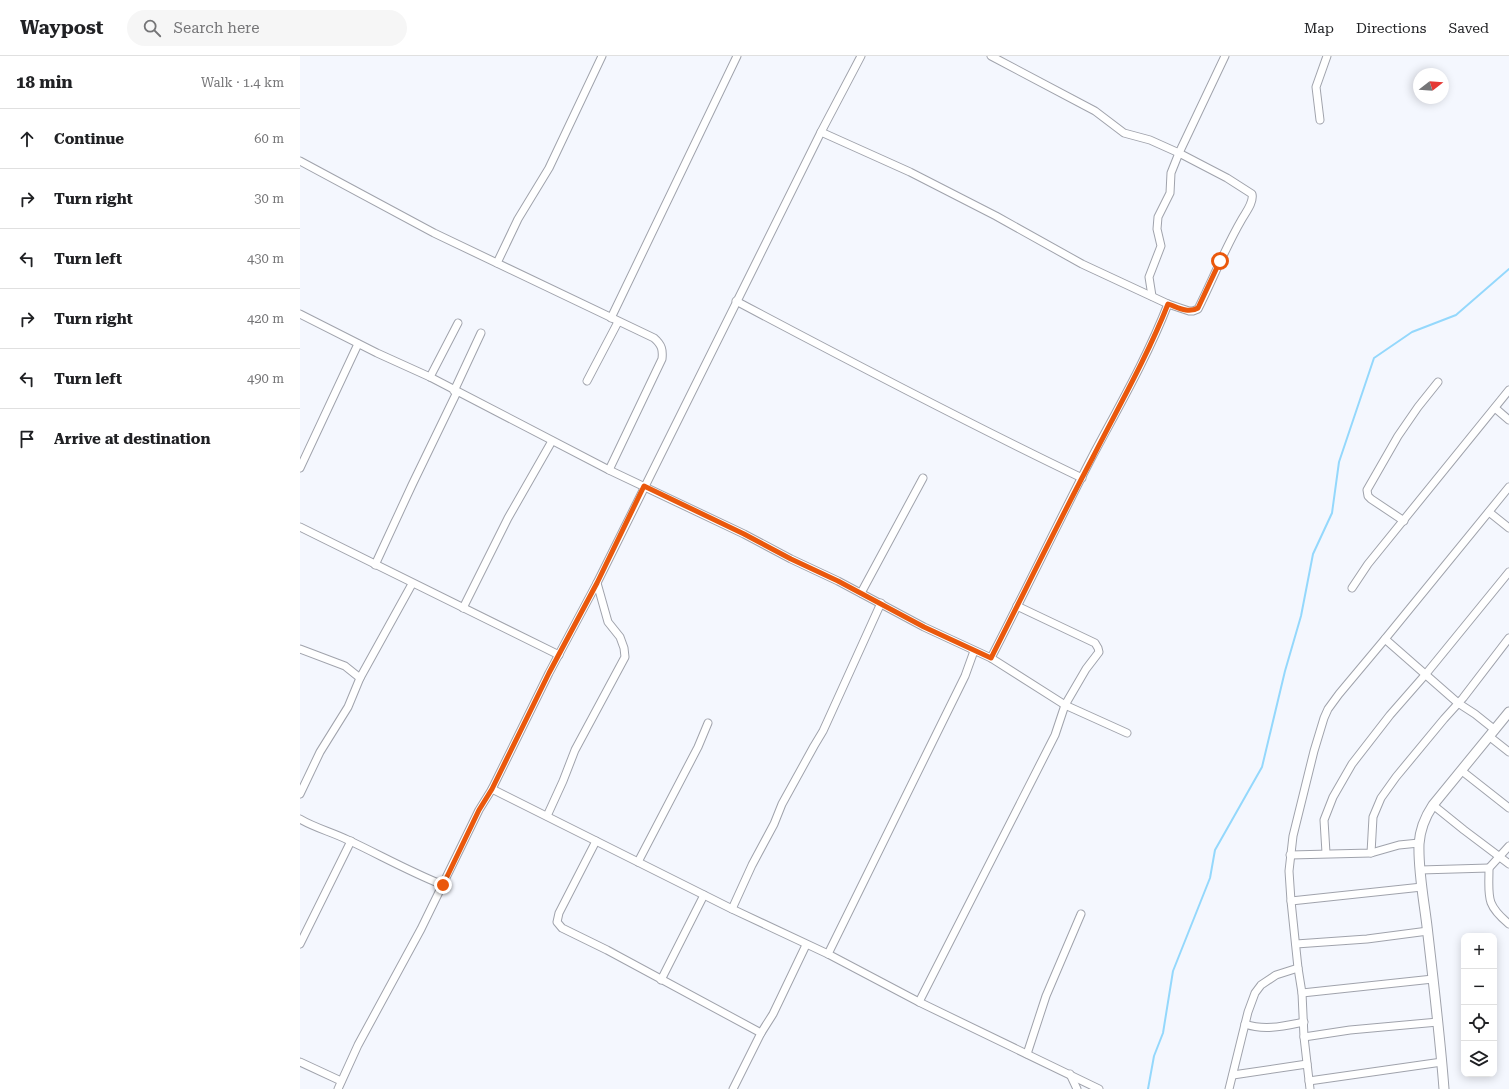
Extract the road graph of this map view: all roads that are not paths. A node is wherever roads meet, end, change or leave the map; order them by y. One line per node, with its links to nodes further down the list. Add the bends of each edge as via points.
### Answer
1 (602, 56): 11 (street, via 549,168 518,219)
2 (737, 56): 16 (street)
3 (861, 56): 8 (street)
4 (991, 56): 9 (street, via 1095,111 1124,133 1150,140)
5 (1226, 56): 9 (street)
6 (1327, 56): 7 (street, via 1316,87)
7 (1320, 120)
8 (821, 132): 12 (street, via 910,172 1082,264); 13 (street)
9 (1179, 153): 12 (street, via 1171,173 1170,193 1158,217 1161,246 1149,277); 14 (street, via 1243,188 1252,196 1198,308 1189,311)
10 (300, 161): 11 (street, via 406,219)
11 (497, 263): 16 (street)
12 (1152, 296): 14 (street)
13 (736, 301): 32 (street, via 912,394); 33 (street)
14 (1168, 304): 32 (street, via 1140,368)
15 (300, 314): 20 (street)
16 (611, 318): 17 (street)
17 (618, 322): 22 (street); 30 (street, via 654,338 661,346 662,359)
18 (458, 323): 21 (street)
19 (480, 333): 25 (street)
20 (358, 344): 21 (street); 29 (street)
21 (430, 377): 25 (street)
22 (587, 381)
23 (1438, 382): 36 (street, via 1398,436 1367,490 1371,499)
24 (1509, 390): 26 (street)
25 (456, 392): 28 (street); 39 (street)
26 (1495, 408): 27 (street); 36 (street)
27 (1509, 420)
28 (552, 441): 30 (street); 47 (street, via 511,513)
29 (300, 468)
30 (608, 470): 33 (street)
31 (923, 478): 44 (street)
32 (1082, 478): 46 (street)
33 (644, 486): 41 (street); 44 (street)
34 (1509, 487): 35 (street)
35 (1489, 512): 38 (street); 49 (street)
36 (1404, 521): 43 (street, via 1368,564)
37 (300, 527): 39 (street)
38 (1509, 528)
39 (375, 565): 42 (street)
40 (1509, 572): 54 (street)
41 (597, 583): 52 (street); 68 (street, via 608,622 620,636 624,657 575,750)
42 (412, 584): 47 (street); 55 (street)
43 (1352, 588)
44 (861, 593): 45 (street)
45 (881, 604): 51 (street); 86 (street, via 823,731 782,804)
46 (1017, 606): 53 (street); 57 (street, via 1095,643 1098,648 1099,652)
47 (463, 608): 52 (street)
48 (1509, 638): 56 (street)
49 (1385, 639): 54 (street); 76 (street, via 1336,698 1324,718)
50 (300, 649): 55 (street, via 345,666)
51 (974, 651): 53 (street); 93 (street, via 965,676)
52 (558, 655): 64 (street)
53 (991, 658): 57 (street)
54 (1426, 675): 56 (street); 74 (street, via 1358,756 1333,797 1324,820)
55 (360, 678): 65 (street, via 348,707 320,752)
56 (1458, 703): 61 (street, via 1475,714); 75 (street, via 1381,798 1373,817)
57 (1065, 705): 60 (street); 98 (street, via 1052,742)
58 (1509, 712): 61 (main road)
59 (708, 723): 78 (street)
60 (1127, 732)
61 (1492, 734): 62 (street); 63 (main road)
62 (1509, 752)
63 (1462, 771): 66 (main road); 67 (street)
64 (492, 789): 68 (street); 82 (street, via 479,810)
65 (300, 794)
66 (1434, 805): 72 (main road, via 1424,821); 77 (street)
67 (1509, 808)
68 (547, 816): 71 (street)
69 (300, 819): 70 (street)
70 (350, 841): 82 (street); 90 (street)
71 (596, 841): 78 (street); 96 (street, via 558,913 557,922 562,928)
72 (1419, 843): 75 (street, via 1399,845); 81 (main road)
73 (1509, 846): 77 (street)
74 (1326, 853): 75 (street); 76 (street)
75 (1371, 853)
76 (1290, 855): 85 (street)
77 (1499, 857): 79 (street); 80 (street)
78 (638, 862): 84 (street)
79 (1509, 864)
80 (1489, 868): 81 (street); 88 (street, via 1491,905)
81 (1420, 870): 83 (main road)
82 (443, 885): 110 (street, via 358,1045)
83 (1422, 886): 85 (street); 89 (main road)
84 (704, 895): 86 (street); 96 (street)
85 (1290, 901): 91 (street)
86 (732, 909): 92 (street)
87 (1081, 914): 104 (street, via 1046,996)
88 (1509, 924)
89 (1428, 931): 91 (street, via 1368,939); 95 (main road)
90 (300, 944)
91 (1296, 944): 94 (street)
92 (806, 945): 93 (street); 102 (street, via 773,1014)
93 (828, 954): 98 (street)
94 (1298, 968): 97 (street); 101 (street, via 1276,975 1261,985 1251,1000)
95 (1434, 979): 97 (street); 100 (main road)
96 (661, 980): 102 (street)
97 (1302, 993): 99 (street)
98 (919, 1002): 104 (street)
99 (1304, 1022): 101 (street, via 1270,1028 1255,1028); 103 (street)
100 (1438, 1022): 103 (street); 106 (main road)
101 (1245, 1024): 109 (street)
102 (761, 1033): 113 (street)
103 (1304, 1037): 107 (street)
104 (1027, 1054): 108 (street)
105 (300, 1062): 110 (street)
106 (1442, 1062): 111 (street); 118 (main road)
107 (1307, 1064): 109 (street); 111 (street)
108 (1069, 1074): 114 (street); 115 (street)
109 (1233, 1075): 116 (street)
110 (342, 1081): 112 (street)
111 (1310, 1081): 117 (street)
112 (338, 1089)
113 (733, 1089)
114 (1077, 1089)
115 (1098, 1089)
116 (1229, 1089)
117 (1310, 1089)
118 (1444, 1089)

